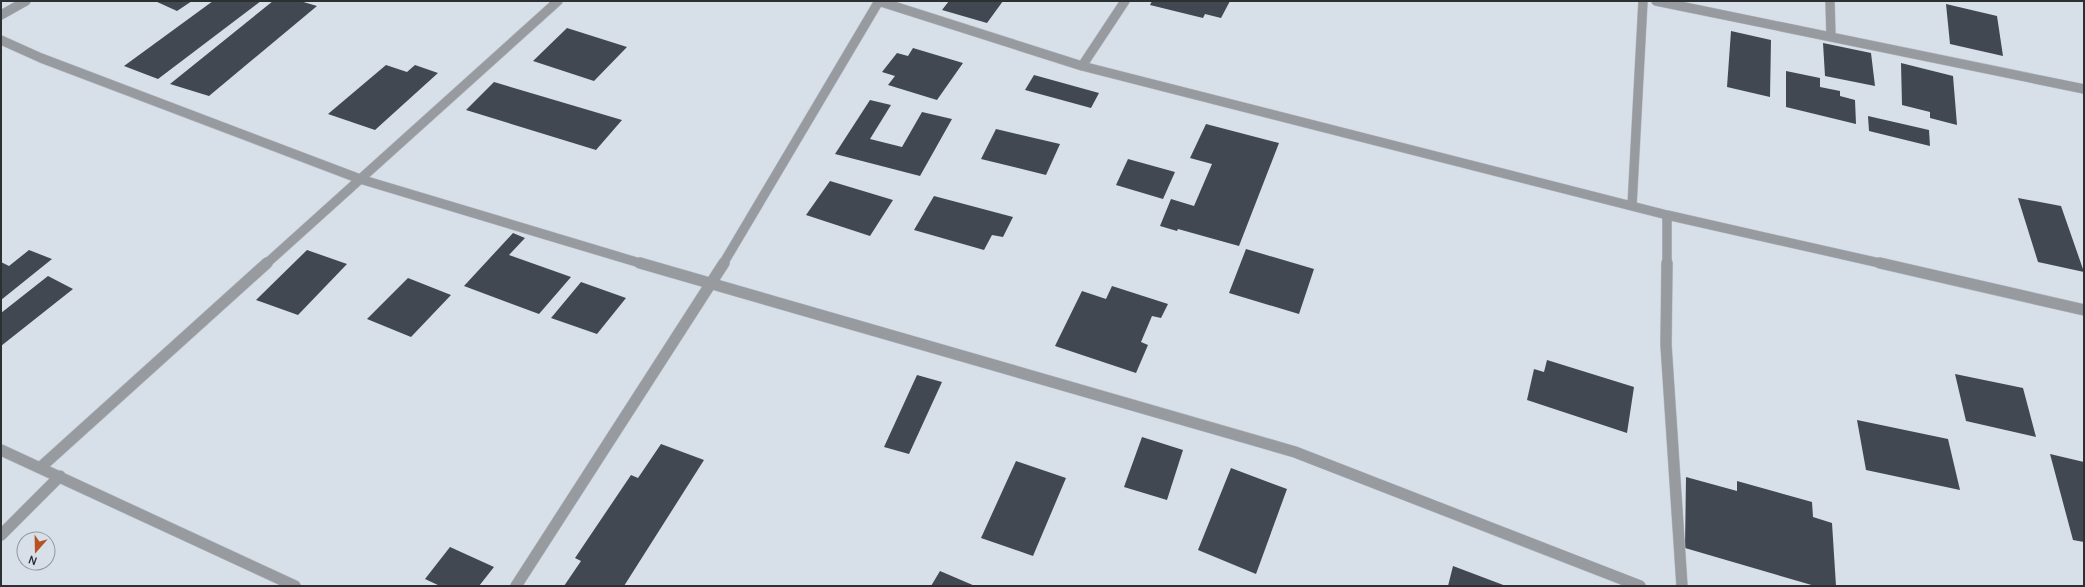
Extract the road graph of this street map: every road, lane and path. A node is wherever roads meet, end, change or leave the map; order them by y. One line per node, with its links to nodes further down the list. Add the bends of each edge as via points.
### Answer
1 (26, 1): 8 (street)
2 (558, 1): 13 (street)
3 (879, 1): 11 (street); 16 (street)
4 (1125, 1): 11 (street)
5 (1643, 1): 14 (street)
6 (1656, 1): 9 (street)
7 (1830, 1): 9 (street)
8 (1, 15)
9 (1831, 37): 12 (street)
10 (1, 40): 13 (street, via 41,58)
11 (1082, 66): 14 (street)
12 (2084, 89)
13 (360, 179): 16 (street); 19 (street)
14 (1632, 206): 15 (street)
15 (1667, 215): 17 (street); 25 (street, via 1666,345)
16 (711, 285): 23 (street); 24 (street, via 1295,452)
17 (2084, 310)
18 (1, 450): 19 (street)
19 (41, 467): 20 (street)
20 (60, 476): 21 (street); 22 (street)
21 (1, 535)
22 (295, 586)
23 (516, 586)
24 (1640, 586)
25 (1682, 586)

